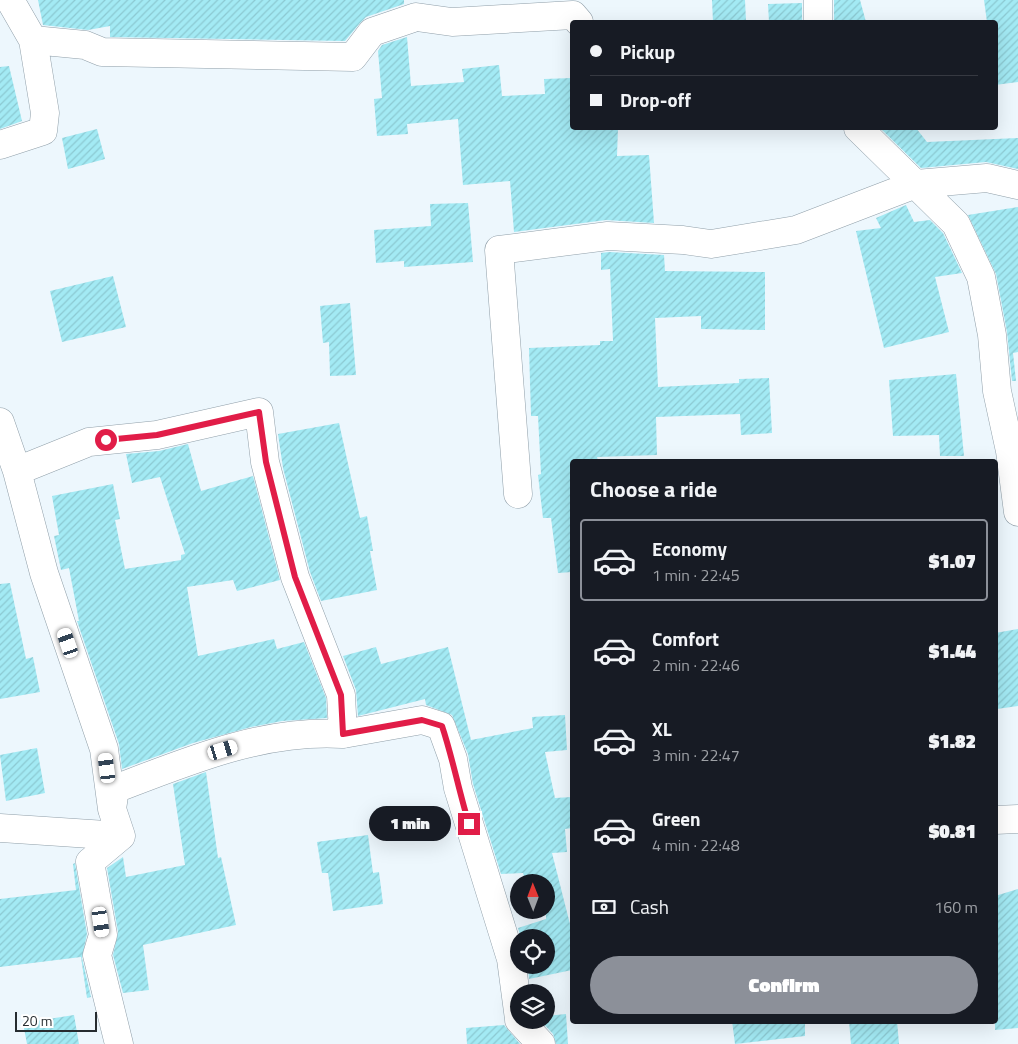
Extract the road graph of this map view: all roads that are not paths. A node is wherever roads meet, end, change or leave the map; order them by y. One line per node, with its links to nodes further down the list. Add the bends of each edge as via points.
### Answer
1 (10, 0): 5 (street)
2 (818, 0): 4 (street)
3 (577, 20): 5 (street, via 573,15 452,22 416,17 372,32 353,57 102,52 85,45)
4 (818, 20)
5 (33, 40): 7 (street, via 45,114 43,131)
6 (860, 130): 8 (street)
7 (0, 145)
8 (916, 184): 9 (street, via 987,178); 12 (street, via 796,230 711,244 608,236 499,250); 13 (street, via 956,224 981,277)
9 (1018, 186)
10 (0, 422): 11 (street)
11 (18, 472): 14 (street, via 89,442 157,435 259,412 266,462 295,577 341,695); 15 (street, via 44,573 104,749)
12 (518, 494)
13 (1018, 512)
14 (343, 734): 15 (street, via 321,732 255,740 191,760 115,789); 20 (street, via 422,720 442,726 511,959)
15 (112, 809): 19 (street)
16 (1018, 819): 17 (street)
17 (998, 820)
18 (0, 828): 19 (street)
19 (121, 836): 22 (street, via 90,862 103,935 97,955)
20 (514, 984)
21 (527, 1029): 23 (street)
22 (119, 1044)
23 (541, 1044)

